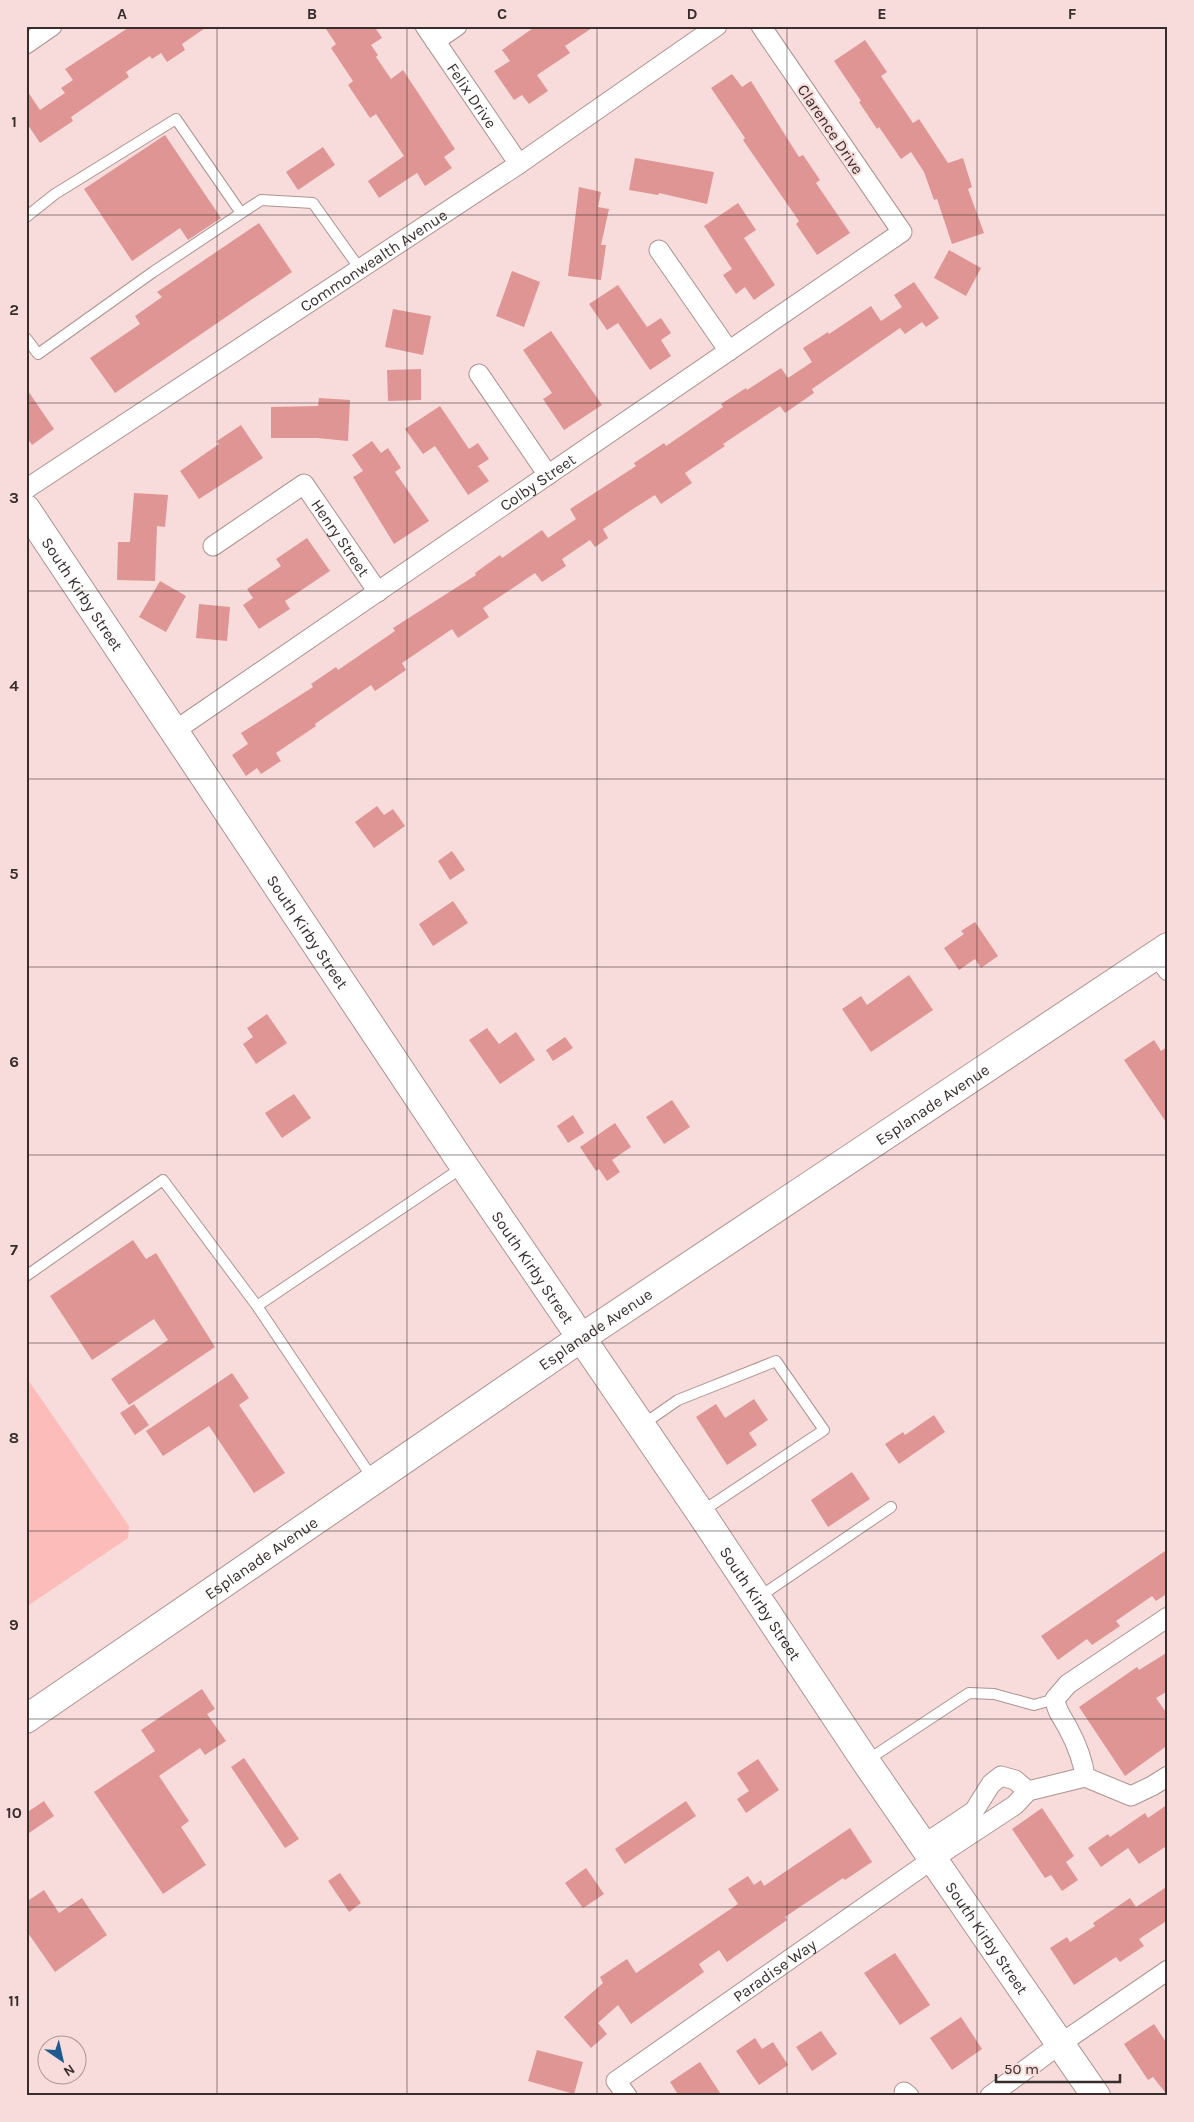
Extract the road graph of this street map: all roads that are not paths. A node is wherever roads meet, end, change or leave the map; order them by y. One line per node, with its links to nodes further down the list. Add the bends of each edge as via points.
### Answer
1 (52, 26): 6 (street)
2 (457, 26): 5 (street)
3 (717, 26): 7 (street, Commonwealth Avenue)
4 (760, 26): 10 (street, Clarence Drive)
5 (430, 34): 7 (street, Felix Drive)
6 (26, 44)
7 (519, 164): 12 (street, Commonwealth Avenue)
8 (241, 213): 9 (lane, via 176,119 55,194); 12 (lane, via 261,200 313,203); 13 (lane, via 38,354)
9 (26, 217)
10 (902, 232): 14 (street, Colby Street)
11 (659, 250): 14 (street)
12 (360, 269): 17 (street, Commonwealth Avenue)
13 (26, 338)
14 (728, 351): 16 (street, Colby Street)
15 (479, 374): 16 (street)
16 (548, 475): 20 (street, Colby Street)
17 (26, 489)
18 (26, 509): 21 (street, South Kirby Street)
19 (213, 546): 20 (street, Henry Street, via 304,484)
20 (378, 592): 21 (street, Colby Street)
21 (173, 732): 23 (street, South Kirby Street)
22 (1164, 958): 26 (street, Esplanade Avenue)
23 (464, 1166): 25 (lane); 26 (street, South Kirby Street)
24 (26, 1276): 25 (lane, via 163,1180)
25 (257, 1306): 28 (lane)
26 (581, 1338): 27 (street, South Kirby Street); 28 (street, Esplanade Avenue)
27 (641, 1426): 30 (street, South Kirby Street); 30 (lane, via 678,1400 776,1361 824,1430)
28 (374, 1480): 34 (street, Esplanade Avenue)
29 (891, 1507): 31 (lane)
30 (700, 1512): 31 (street, South Kirby Street)
31 (758, 1598): 35 (street, South Kirby Street)
32 (1168, 1617): 33 (street, via 1068,1684)
33 (1055, 1699): 35 (lane, via 1034,1705 994,1694 969,1693); 37 (street, via 1056,1709 1068,1727 1084,1765)
34 (26, 1719)
35 (866, 1762): 39 (street, South Kirby Street)
36 (1168, 1776): 37 (street, via 1131,1796)
37 (1085, 1777): 38 (street)
38 (1028, 1791): 39 (street, via 1015,1805); 39 (street, via 1015,1780 1001,1776 991,1784 974,1811)
39 (928, 1852): 41 (street, South Kirby Street); 42 (street, Paradise Way)
40 (1168, 1970): 41 (street)
41 (1060, 2044): 43 (street); 44 (street, South Kirby Street)
42 (622, 2088)
43 (990, 2096)
44 (1096, 2096)

